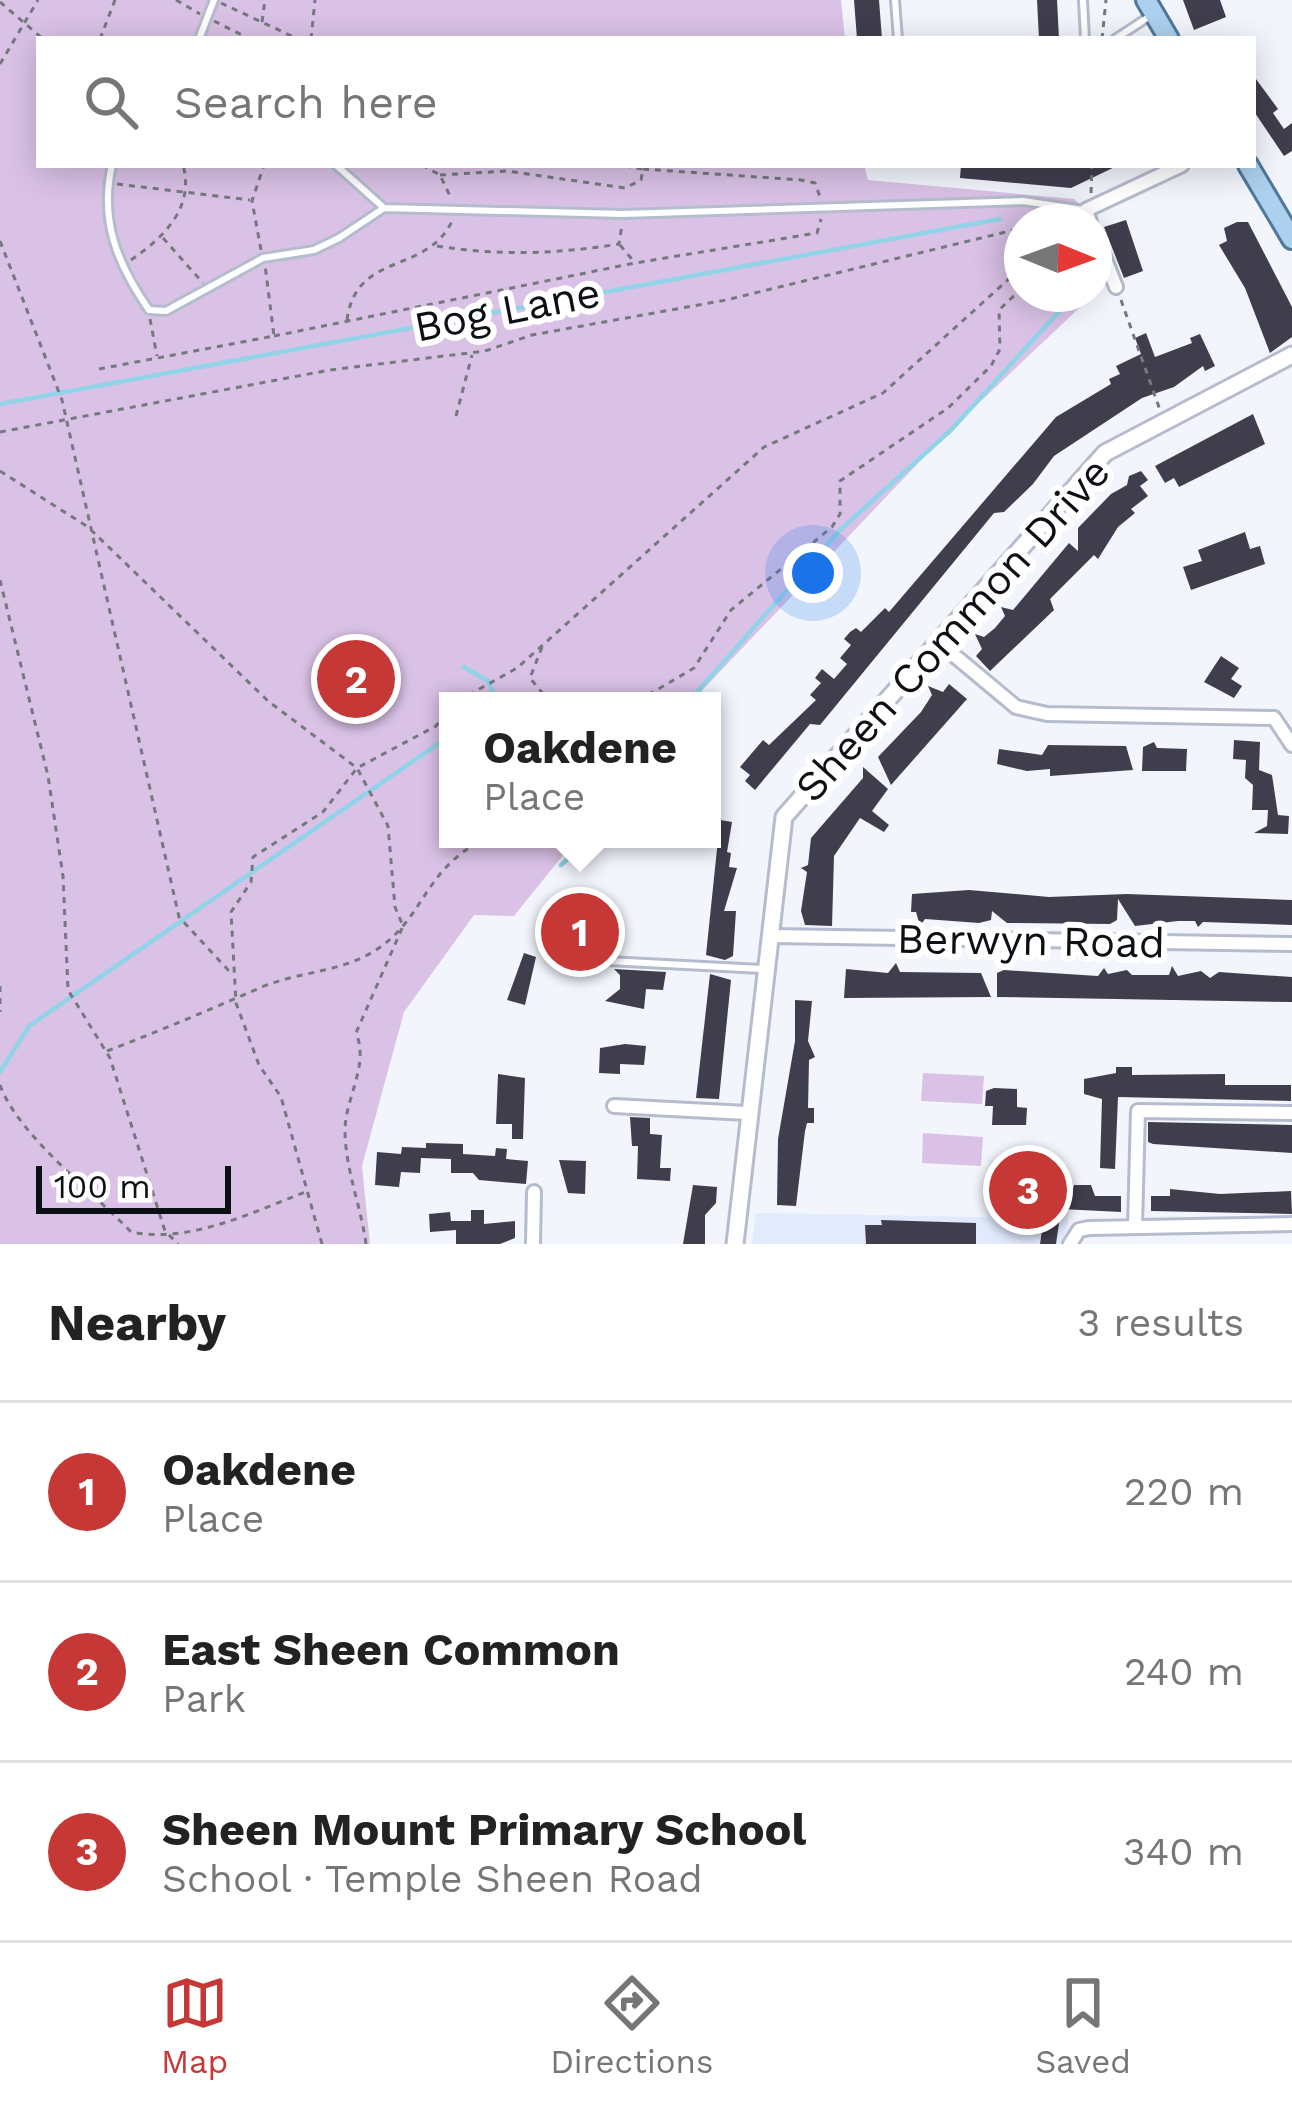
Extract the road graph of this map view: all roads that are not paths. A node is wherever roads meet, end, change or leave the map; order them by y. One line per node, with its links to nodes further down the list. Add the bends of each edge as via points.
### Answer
1 (214, 0): 5 (lane)
2 (895, 0): 6 (lane)
3 (1083, 0): 7 (lane)
4 (1149, 7): 8 (lane); 9 (main road)
5 (200, 36)
6 (898, 36)
7 (1085, 36)
8 (1118, 36)
9 (1167, 36)
10 (111, 168): 16 (lane, via 110,232 119,267 149,310 166,311 263,259 314,250)
11 (339, 168): 16 (lane)
12 (1176, 168): 15 (street)
13 (1250, 168): 17 (main road)
14 (1036, 204): 16 (lane, via 623,214)
15 (1110, 204)
16 (384, 208)
17 (1292, 239)
18 (1112, 277): 19 (street)
19 (1116, 287)
20 (1292, 355): 21 (street, Sheen Common Drive, via 1105,453)
21 (938, 640): 22 (street, via 1016,707 1274,718); 23 (street, Sheen Common Drive, via 784,817)
22 (1292, 745)
23 (770, 936): 24 (street, Berwyn Road); 26 (street, Sheen Common Drive)
24 (1292, 944)
25 (588, 960): 26 (lane)
26 (766, 969): 28 (street, Sheen Common Drive)
27 (614, 1106): 28 (street)
28 (748, 1113): 35 (street, Sheen Common Drive)
29 (1292, 1113): 33 (street, via 1138,1111)
30 (534, 1192): 34 (street)
31 (1246, 1224): 32 (street); 33 (street); 38 (street)
32 (1292, 1224)
33 (1135, 1227): 36 (street, via 1078,1230); 37 (lane)
34 (533, 1244)
35 (735, 1244)
36 (1070, 1244)
37 (1134, 1244)
38 (1246, 1244)

